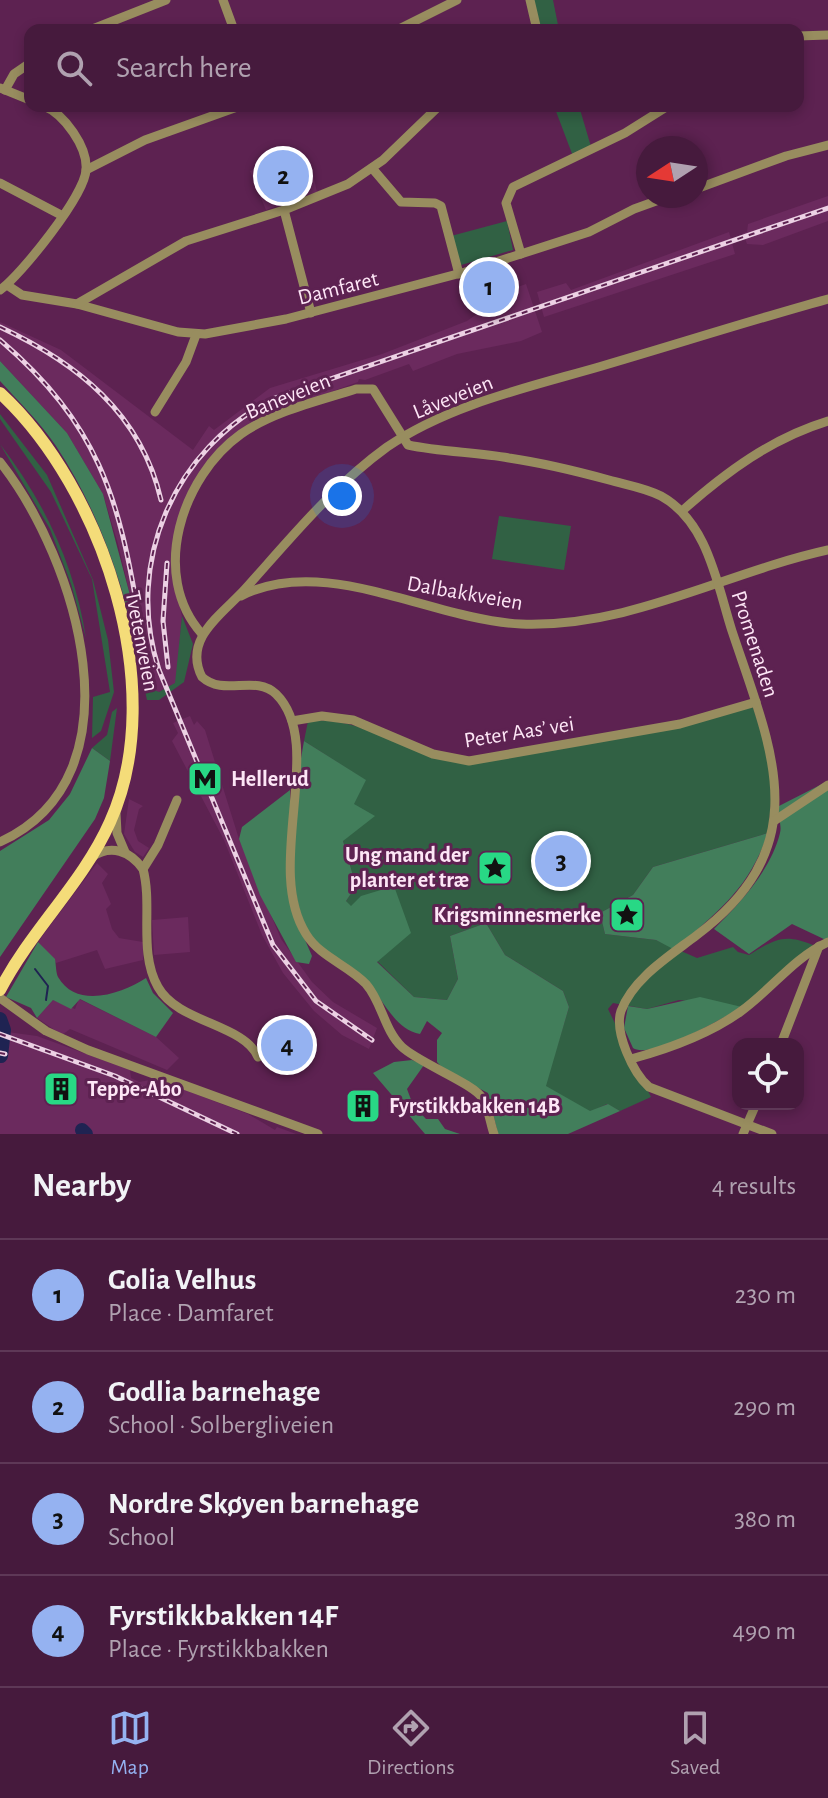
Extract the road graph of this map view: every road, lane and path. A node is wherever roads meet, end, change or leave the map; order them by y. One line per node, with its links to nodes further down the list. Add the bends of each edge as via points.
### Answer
1 (166, 0): 5 (street)
2 (223, 0): 6 (street)
3 (457, 0): 7 (street)
4 (530, 0): 8 (street)
5 (105, 24)
6 (232, 24)
7 (409, 24)
8 (536, 24)
9 (828, 35): 10 (street)
10 (804, 36)
11 (24, 67): 12 (street)
12 (3, 89): 13 (street)
13 (24, 98)
14 (56, 112): 20 (street, via 84,157)
15 (222, 112): 20 (street, via 158,134)
16 (433, 112): 19 (street)
17 (658, 112): 26 (street, via 513,187 506,203)
18 (828, 145): 22 (street)
19 (372, 168): 24 (street, via 348,184); 27 (street, via 401,202 441,206)
20 (86, 170): 25 (street)
21 (0, 183): 25 (street)
22 (708, 185)
23 (637, 208): 26 (street, Damfaret, via 603,226)
24 (284, 210): 30 (street, via 162,252); 31 (street)
25 (61, 215): 28 (street, via 37,253)
26 (521, 254): 27 (street, Damfaret)
27 (459, 274): 31 (street, Damfaret)
28 (4, 287): 30 (street, Damfaret)
29 (828, 299): 36 (street, Låveveien, via 490,400)
30 (77, 304): 32 (street, Damfaret)
31 (311, 313): 32 (street, Damfaret)
32 (196, 335): 34 (street)
33 (0, 393): 47 (main road, Tvetenveien, via 38,434 71,484 116,600 134,709 129,763)
34 (155, 412)
35 (828, 421): 38 (street, via 743,462)
36 (401, 439): 38 (street, Promenaden, via 411,446 566,469 648,491); 41 (street, Låveveien, via 346,481); 42 (street, Baneveien, via 373,389 366,386 264,421 218,455 191,492 176,551 184,605)
37 (0, 462): 49 (street, via 58,569 76,633 85,699 83,740 67,783 44,813)
38 (682, 511): 40 (street, Promenaden, via 697,531)
39 (828, 550): 40 (street, Dalbakkveien)
40 (717, 585): 41 (street, Dalbakkveien, via 618,616 556,624 482,619 314,581 282,582); 43 (street, Promenaden)
41 (235, 600): 42 (street, Låveveien)
42 (202, 634): 44 (street, via 197,665 206,681 267,687)
43 (756, 702): 44 (street, Peter Aas’ vei, via 680,724 469,761 433,754 353,720 322,716); 48 (street, Promenaden, via 774,764)
44 (292, 721): 62 (street, via 299,748 291,869 301,925 312,943 367,985 402,1046 480,1094)
45 (828, 785): 48 (street)
46 (177, 800): 52 (street)
47 (116, 809): 50 (street); 51 (main road, Tvetenveien)
48 (774, 821): 58 (street, Promenaden, via 762,859 737,901 646,977 624,1004 619,1028)
49 (0, 842)
50 (125, 852): 51 (street, via 109,850); 52 (street)
51 (89, 859): 54 (main road, Tvetenveien)
52 (143, 869): 57 (street, via 150,961 158,988 180,1009 247,1043)
53 (824, 944): 56 (street); 58 (street, via 727,1020)
54 (0, 990)
55 (0, 998): 61 (street, via 46,1031 88,1050)
56 (784, 1038)
57 (258, 1057)
58 (631, 1059): 60 (street, via 649,1087)
59 (754, 1110): 60 (street)
60 (746, 1129): 63 (street)
61 (318, 1134)
62 (494, 1134)
63 (772, 1134)

